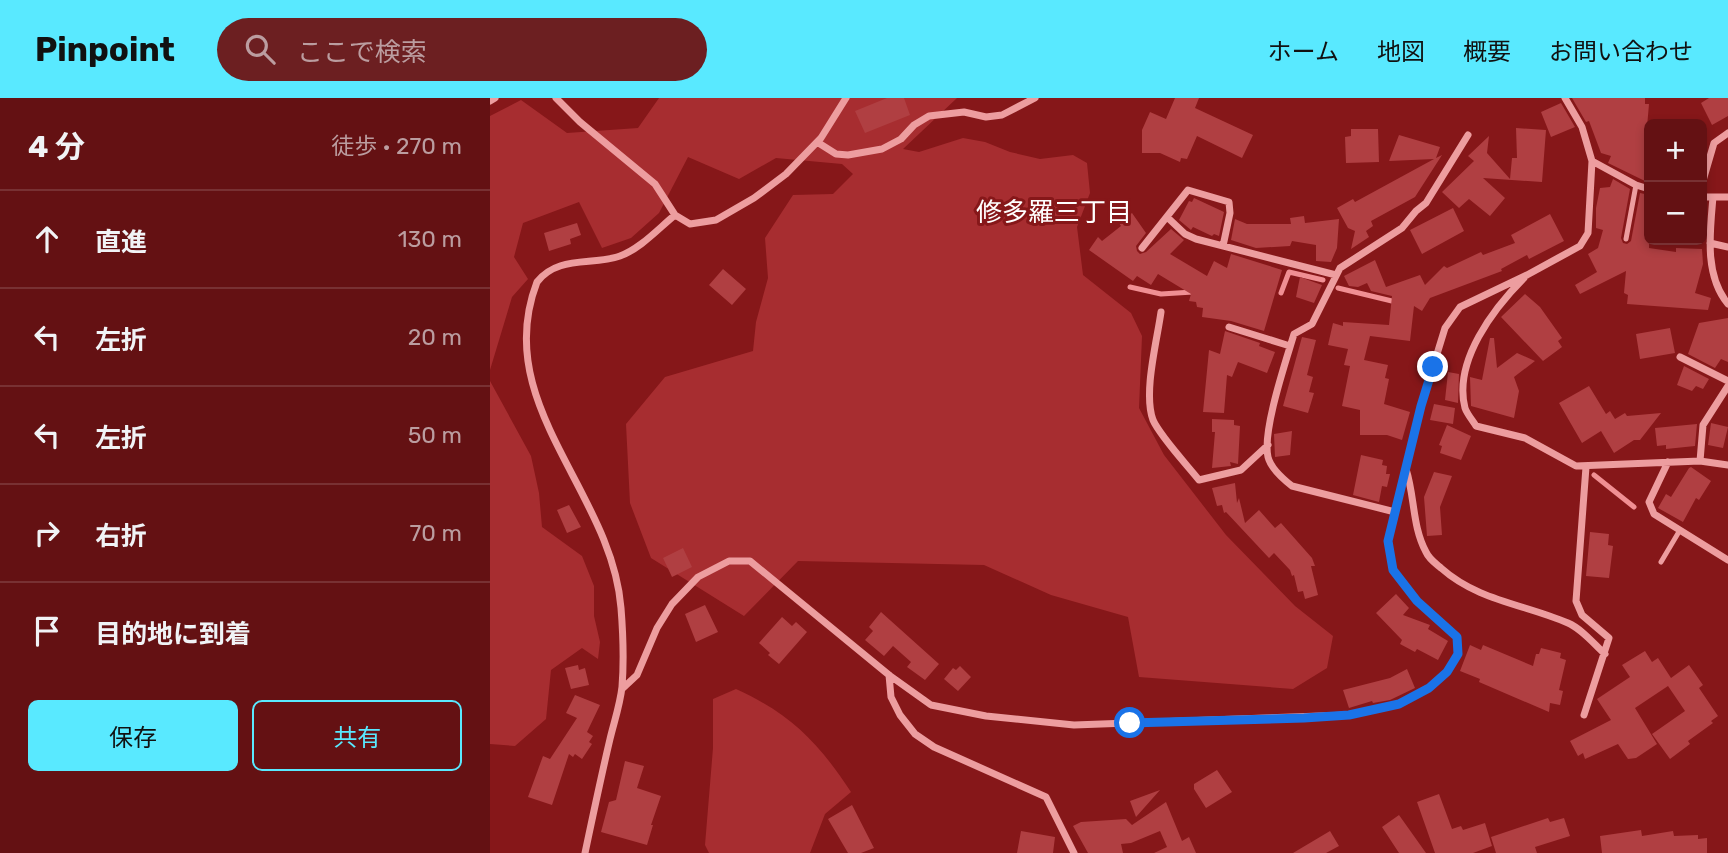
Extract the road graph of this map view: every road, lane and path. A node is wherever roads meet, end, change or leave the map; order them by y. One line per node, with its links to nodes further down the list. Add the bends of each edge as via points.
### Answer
1 (495, 98): 6 (street)
2 (556, 98): 17 (street, via 655,184)
3 (846, 98): 9 (street)
4 (1035, 98): 9 (street, via 1002,115 964,112 929,116 882,149 836,154)
5 (1565, 98): 10 (street, via 1582,127)
6 (490, 101)
7 (1728, 133): 11 (street, via 1714,142)
8 (1468, 135): 24 (street, via 1426,204 1402,228)
9 (817, 142): 17 (street, via 786,174 716,220 690,224)
10 (1592, 161): 12 (street); 25 (street, via 1588,233 1580,246)
11 (1703, 182)
12 (1636, 185): 13 (street); 19 (lane)
13 (1644, 187)
14 (1713, 197): 15 (street); 16 (street); 20 (street)
15 (1728, 197)
16 (1707, 198)
17 (675, 215): 28 (street, via 624,255 556,266 538,281)
18 (1167, 217): 21 (street, via 1185,234); 21 (street, via 1188,190 1229,202); 23 (street)
19 (1626, 239)
20 (1710, 243): 22 (street); 26 (street, via 1715,279)
21 (1223, 246): 24 (street)
22 (1728, 247)
23 (1142, 248)
24 (1336, 275): 30 (street, via 1312,324 1294,334)
25 (1527, 275): 37 (street, via 1499,303 1481,330 1464,378 1465,409 1476,426 1525,438); 38 (street, via 1460,307 1446,328)
26 (1728, 304)
27 (1161, 312): 33 (street, via 1150,387 1153,420 1199,480 1241,470)
28 (519, 315)
29 (1229, 327): 30 (street)
30 (1290, 346): 33 (street)
31 (1681, 358): 32 (street)
32 (1728, 384): 34 (street, via 1703,425)
33 (1268, 445): 40 (street, via 1268,457 1279,476 1292,486)
34 (1700, 461): 35 (street); 36 (street)
35 (1668, 462): 37 (street); 41 (street, via 1648,502 1654,514)
36 (1728, 465)
37 (1586, 467): 44 (street, via 1576,601 1582,615 1609,638)
38 (1406, 468): 40 (street); 44 (street, via 1417,534 1428,557 1451,578 1481,595 1572,624)
39 (569, 488): 46 (street, via 613,568 621,607)
40 (1395, 512): 45 (street, via 1388,541 1393,570 1417,601 1457,637 1458,654 1429,688 1399,704 1315,718 1074,725 931,705)
41 (1680, 530): 42 (street); 43 (lane)
42 (1728, 560)
43 (1661, 562)
44 (1605, 654): 47 (street)
45 (889, 675): 46 (street, via 750,561 729,561 698,577 672,604 638,676); 49 (street, via 891,697 915,734 1046,797)
46 (622, 688): 48 (street)
47 (1584, 715)
48 (585, 853)
49 (1074, 853)

